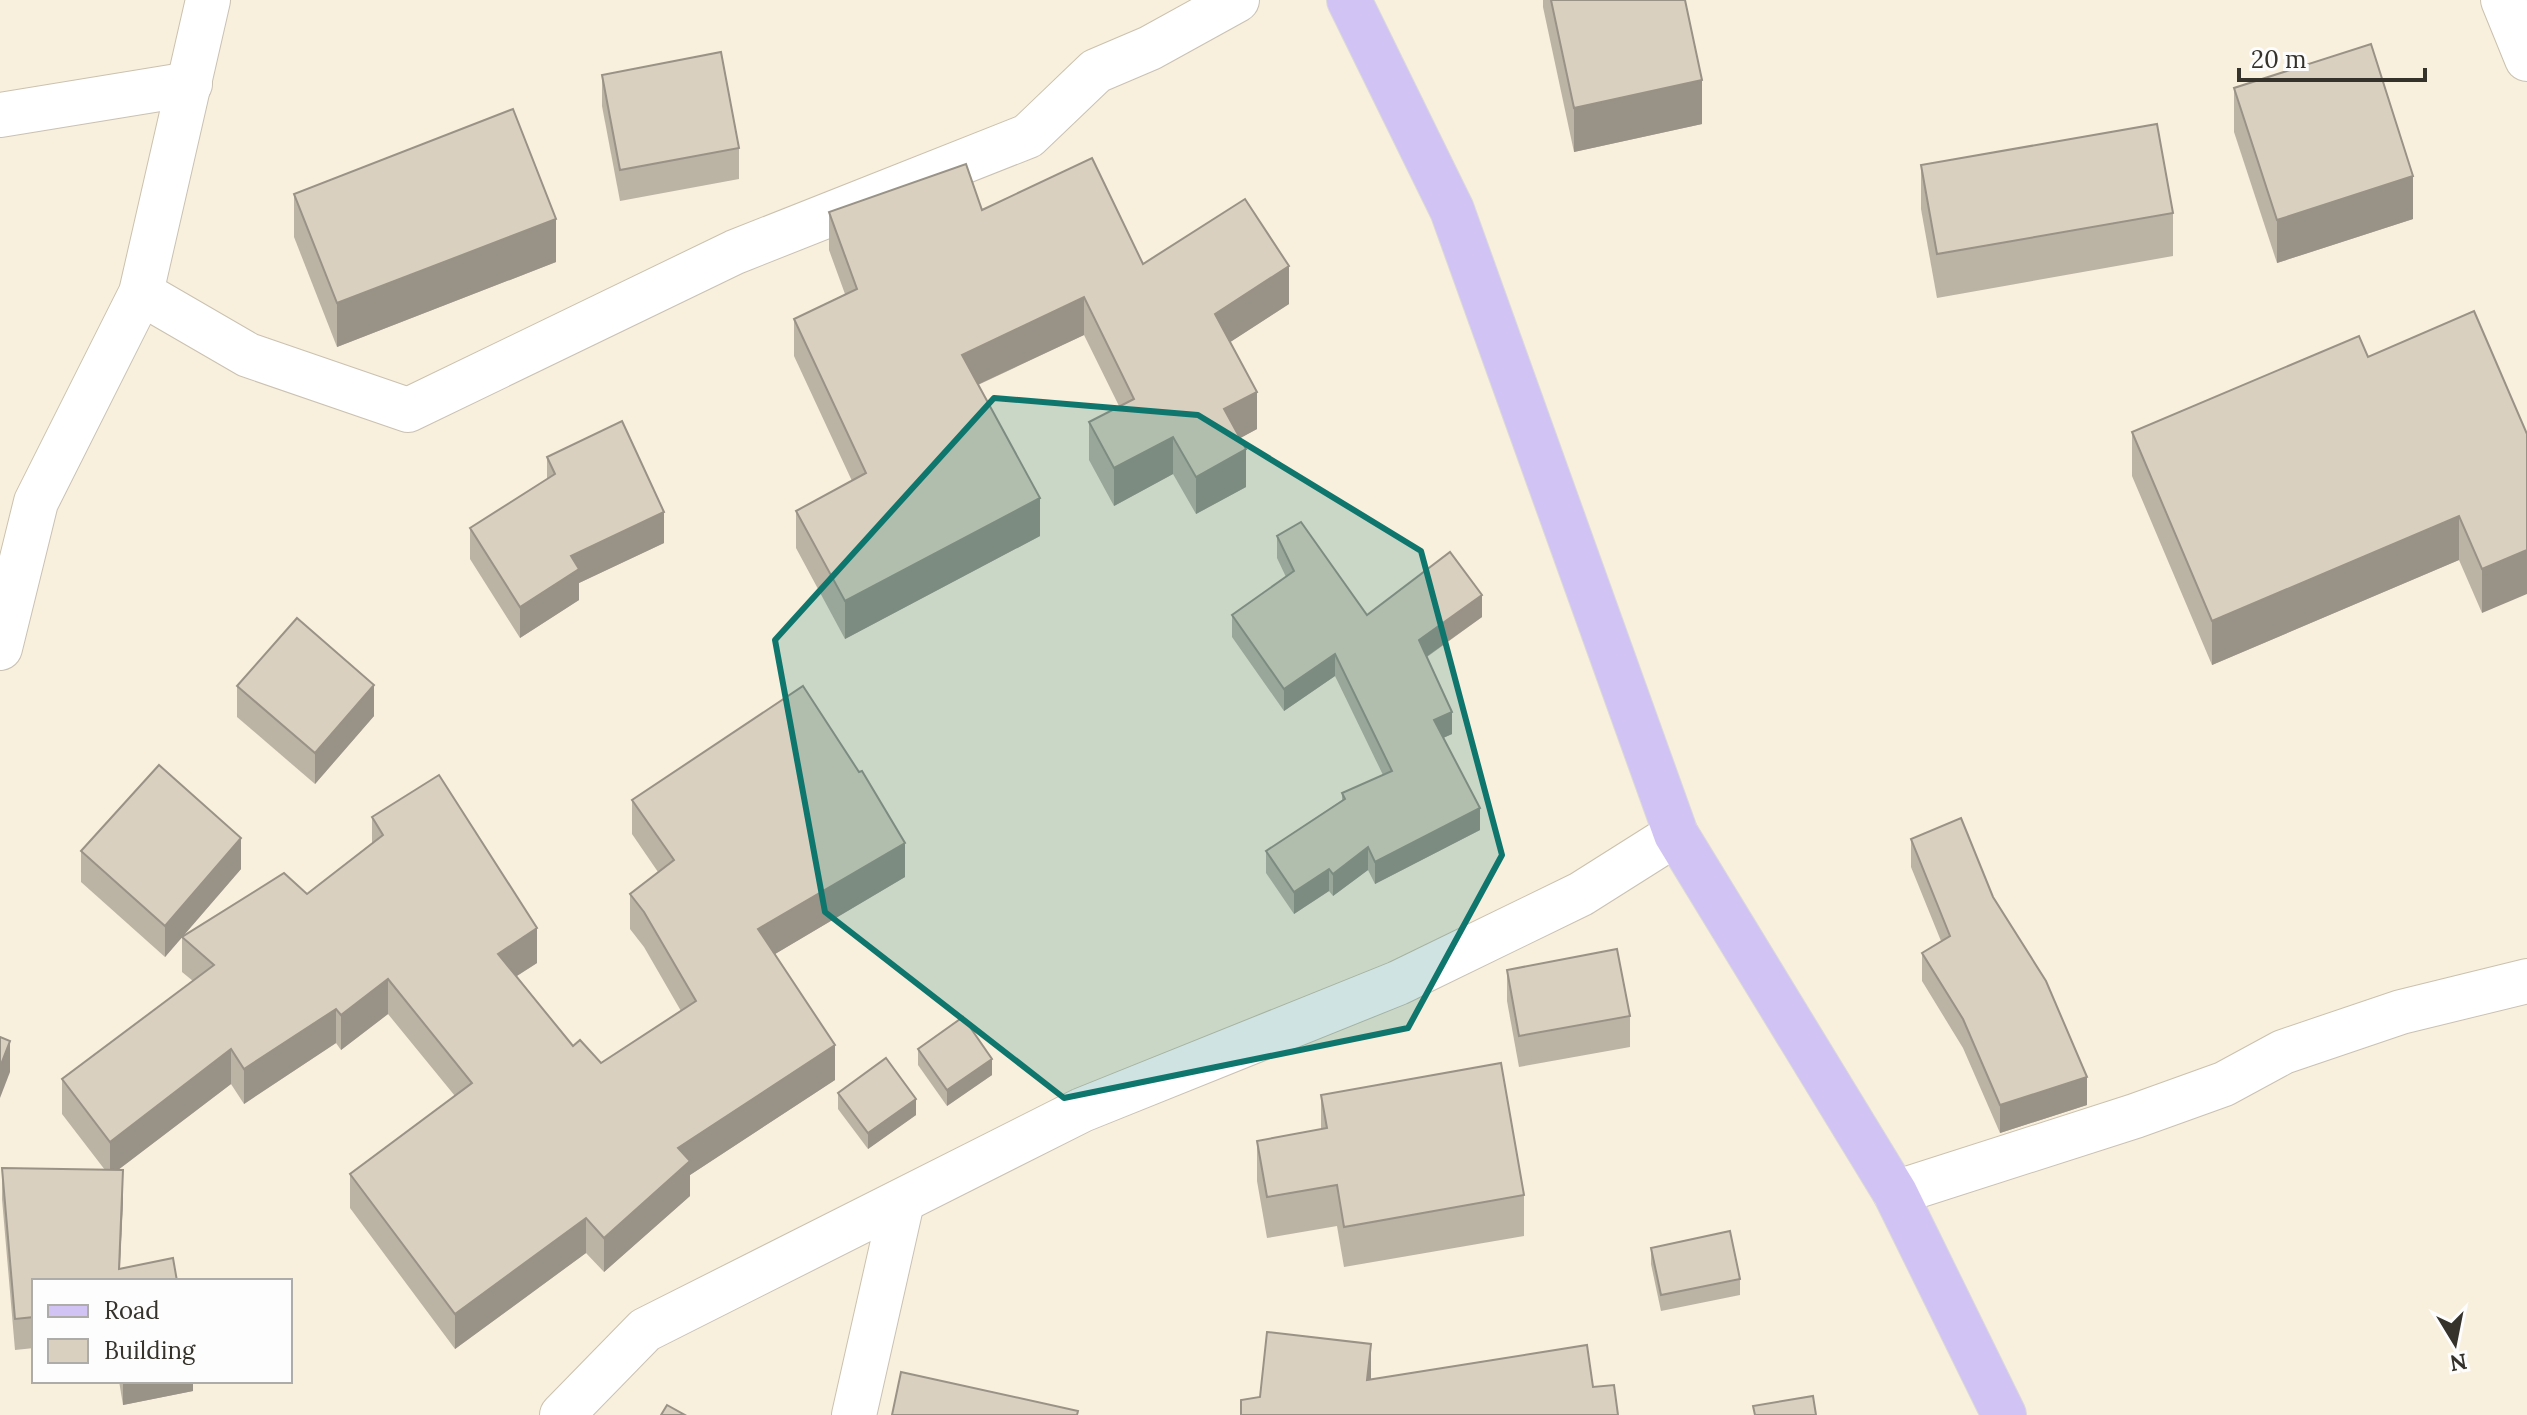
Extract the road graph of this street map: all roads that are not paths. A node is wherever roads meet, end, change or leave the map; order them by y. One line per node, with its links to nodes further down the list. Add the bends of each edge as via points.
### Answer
1 (208, 0): 6 (street)
2 (1237, 0): 8 (street, via 1096,71 1028,136 735,252 408,410 248,355)
3 (1349, 0): 10 (main road, via 1452,210)
4 (2503, 0): 5 (street)
5 (2527, 59)
6 (190, 84): 7 (street); 8 (street)
7 (0, 115)
8 (141, 293): 9 (street, via 36,502)
9 (0, 648)
10 (1676, 834): 12 (main road); 13 (street, via 1581,894 1398,983 1082,1110)
11 (2527, 981): 12 (street, via 2371,1022 2283,1052 2224,1084 2135,1116)
12 (1895, 1193): 16 (main road)
13 (902, 1202): 14 (street, via 645,1330); 15 (street)
14 (562, 1415)
15 (854, 1415)
16 (2004, 1415)

